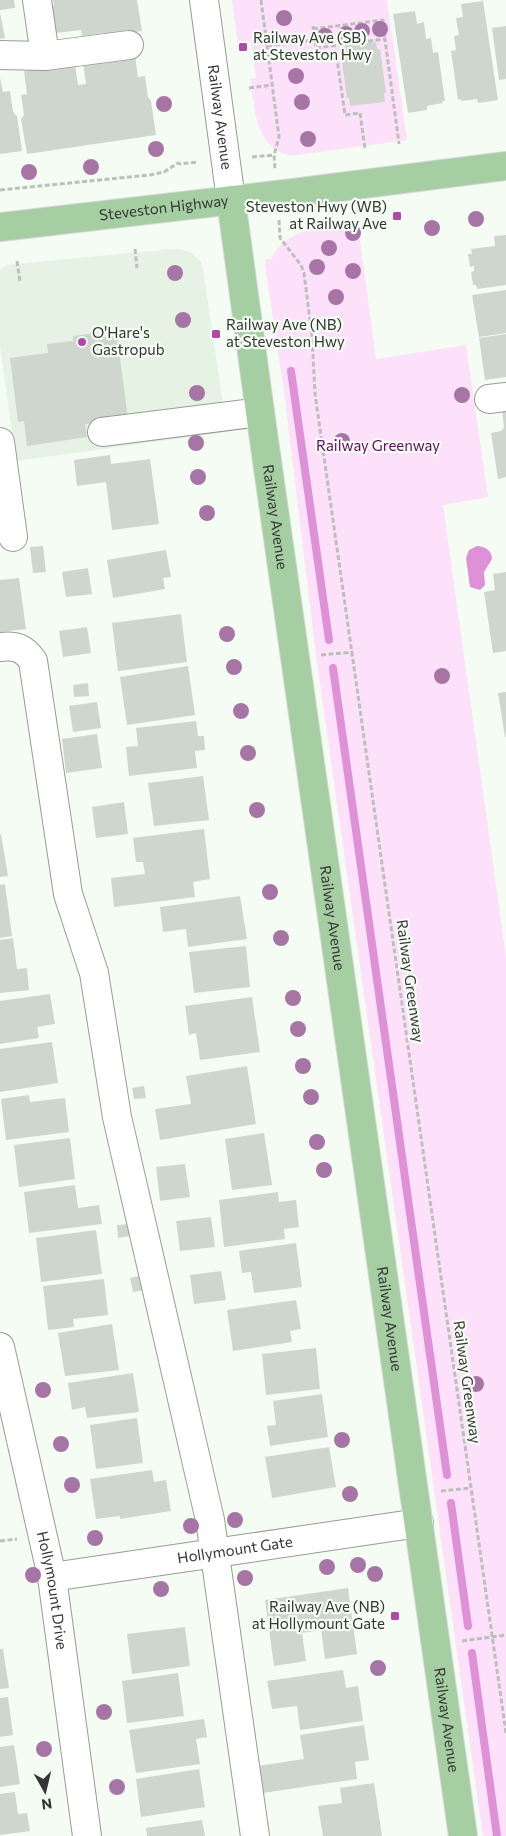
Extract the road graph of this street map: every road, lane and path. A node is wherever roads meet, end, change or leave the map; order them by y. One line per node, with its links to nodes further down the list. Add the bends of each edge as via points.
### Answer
1 (37, 0): 10 (street)
2 (261, 0): 7 (path)
3 (212, 1): 19 (street, Railway Avenue)
4 (385, 39): 5 (path, via 382,20 313,28); 8 (path); 13 (path)
5 (315, 40): 7 (path); 8 (path)
6 (129, 45): 10 (street)
7 (267, 46): 11 (path)
8 (316, 48): 14 (path, via 317,55 336,52 346,115 360,113)
9 (0, 55): 10 (street)
10 (45, 56)
11 (272, 85): 12 (path); 15 (path, via 279,137)
12 (248, 88)
13 (400, 144)
14 (365, 149)
15 (274, 155)
16 (180, 164): 18 (path, via 158,174)
17 (506, 166): 19 (main road, Steveston Highway)
18 (0, 190)
19 (231, 200): 20 (main road, Steveston Highway); 26 (main road, Railway Avenue)
20 (0, 227)
21 (280, 238): 31 (path, Railway Greenway, via 301,265 305,281 315,394)
22 (135, 249): 24 (path)
23 (17, 261): 25 (path)
24 (138, 268)
25 (20, 282)
26 (260, 412): 27 (street); 36 (main road, Railway Avenue)
27 (102, 432)
28 (0, 442): 29 (street)
29 (14, 537)
30 (0, 647): 39 (street, via 21,648 33,661 68,894 94,973 117,1117 210,1520)
31 (353, 652): 32 (path); 34 (path, Railway Greenway)
32 (316, 655)
33 (0, 1347): 40 (street, Hollymount Drive)
34 (471, 1488): 35 (path); 42 (path, Railway Greenway)
35 (438, 1492)
36 (419, 1523): 39 (street, Hollymount Gate); 43 (main road, Railway Avenue)
37 (24, 1538): 38 (path)
38 (0, 1541)
39 (214, 1553): 40 (street, Hollymount Gate); 46 (street)
40 (52, 1578): 45 (street, Hollymount Drive)
41 (506, 1635): 42 (path)
42 (493, 1637): 43 (path); 44 (path, Railway Greenway)
43 (436, 1645): 47 (main road, Railway Avenue)
44 (506, 1733)
45 (87, 1836)
46 (255, 1836)
47 (464, 1836)

